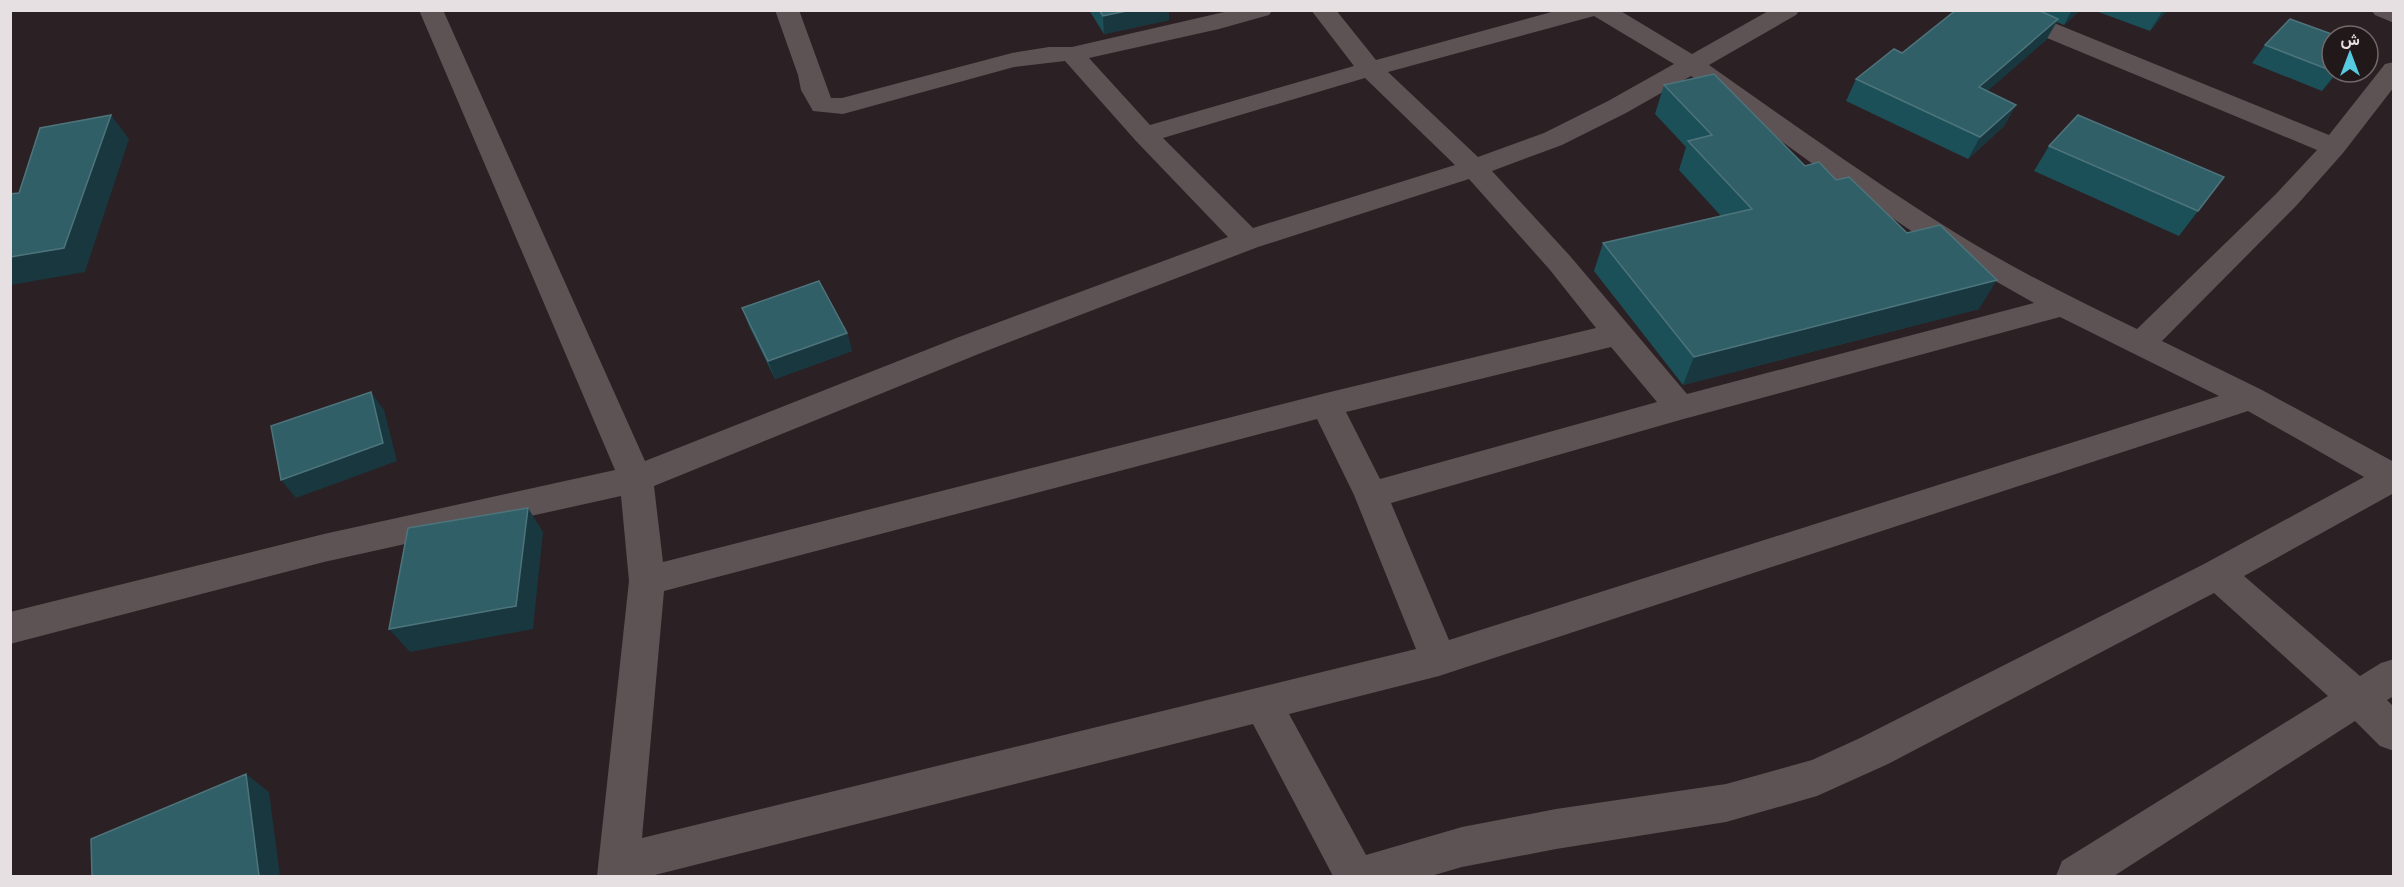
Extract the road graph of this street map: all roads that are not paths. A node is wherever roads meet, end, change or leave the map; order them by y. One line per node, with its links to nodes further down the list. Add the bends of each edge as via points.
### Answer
1 (431, 10): 27 (street)
2 (787, 10): 12 (street, via 814,90 822,105 828,107 1012,60)
3 (1261, 10): 10 (street)
4 (1323, 10): 14 (street)
5 (1588, 10): 14 (street)
6 (1601, 10): 13 (street)
7 (1788, 10): 13 (street)
8 (2383, 10): 11 (street)
9 (2012, 15): 17 (street)
10 (1214, 16): 12 (street)
11 (2394, 16)
12 (1072, 54): 16 (street)
13 (1692, 65): 18 (street, via 1553,139); 20 (street, via 1942,238)
14 (1370, 69): 16 (street); 18 (street)
15 (2394, 69): 17 (street)
16 (1145, 135): 19 (street)
17 (2334, 147): 22 (street)
18 (1474, 168): 19 (street); 21 (street)
19 (1248, 240): 27 (street, via 970,345)
20 (2063, 306): 22 (street); 25 (street)
21 (1618, 334): 24 (street); 25 (street)
22 (2140, 344): 23 (street)
23 (2251, 398): 26 (street); 32 (street)
24 (1326, 405): 28 (street); 30 (street)
25 (1680, 408): 28 (street)
26 (2393, 478): 29 (street)
27 (636, 479): 30 (street); 31 (street, via 324,548)
28 (1371, 495): 32 (street)
29 (2217, 574): 34 (street); 39 (street, via 1817,777 1726,803 1462,848)
30 (647, 581): 37 (street)
31 (10, 628)
32 (1439, 660): 35 (street)
33 (2394, 675): 34 (street)
34 (2358, 698): 36 (street); 40 (street)
35 (1263, 704): 37 (street); 38 (street)
36 (2394, 733)
37 (619, 870)
38 (1355, 876)
39 (1366, 876)
40 (2077, 876)

